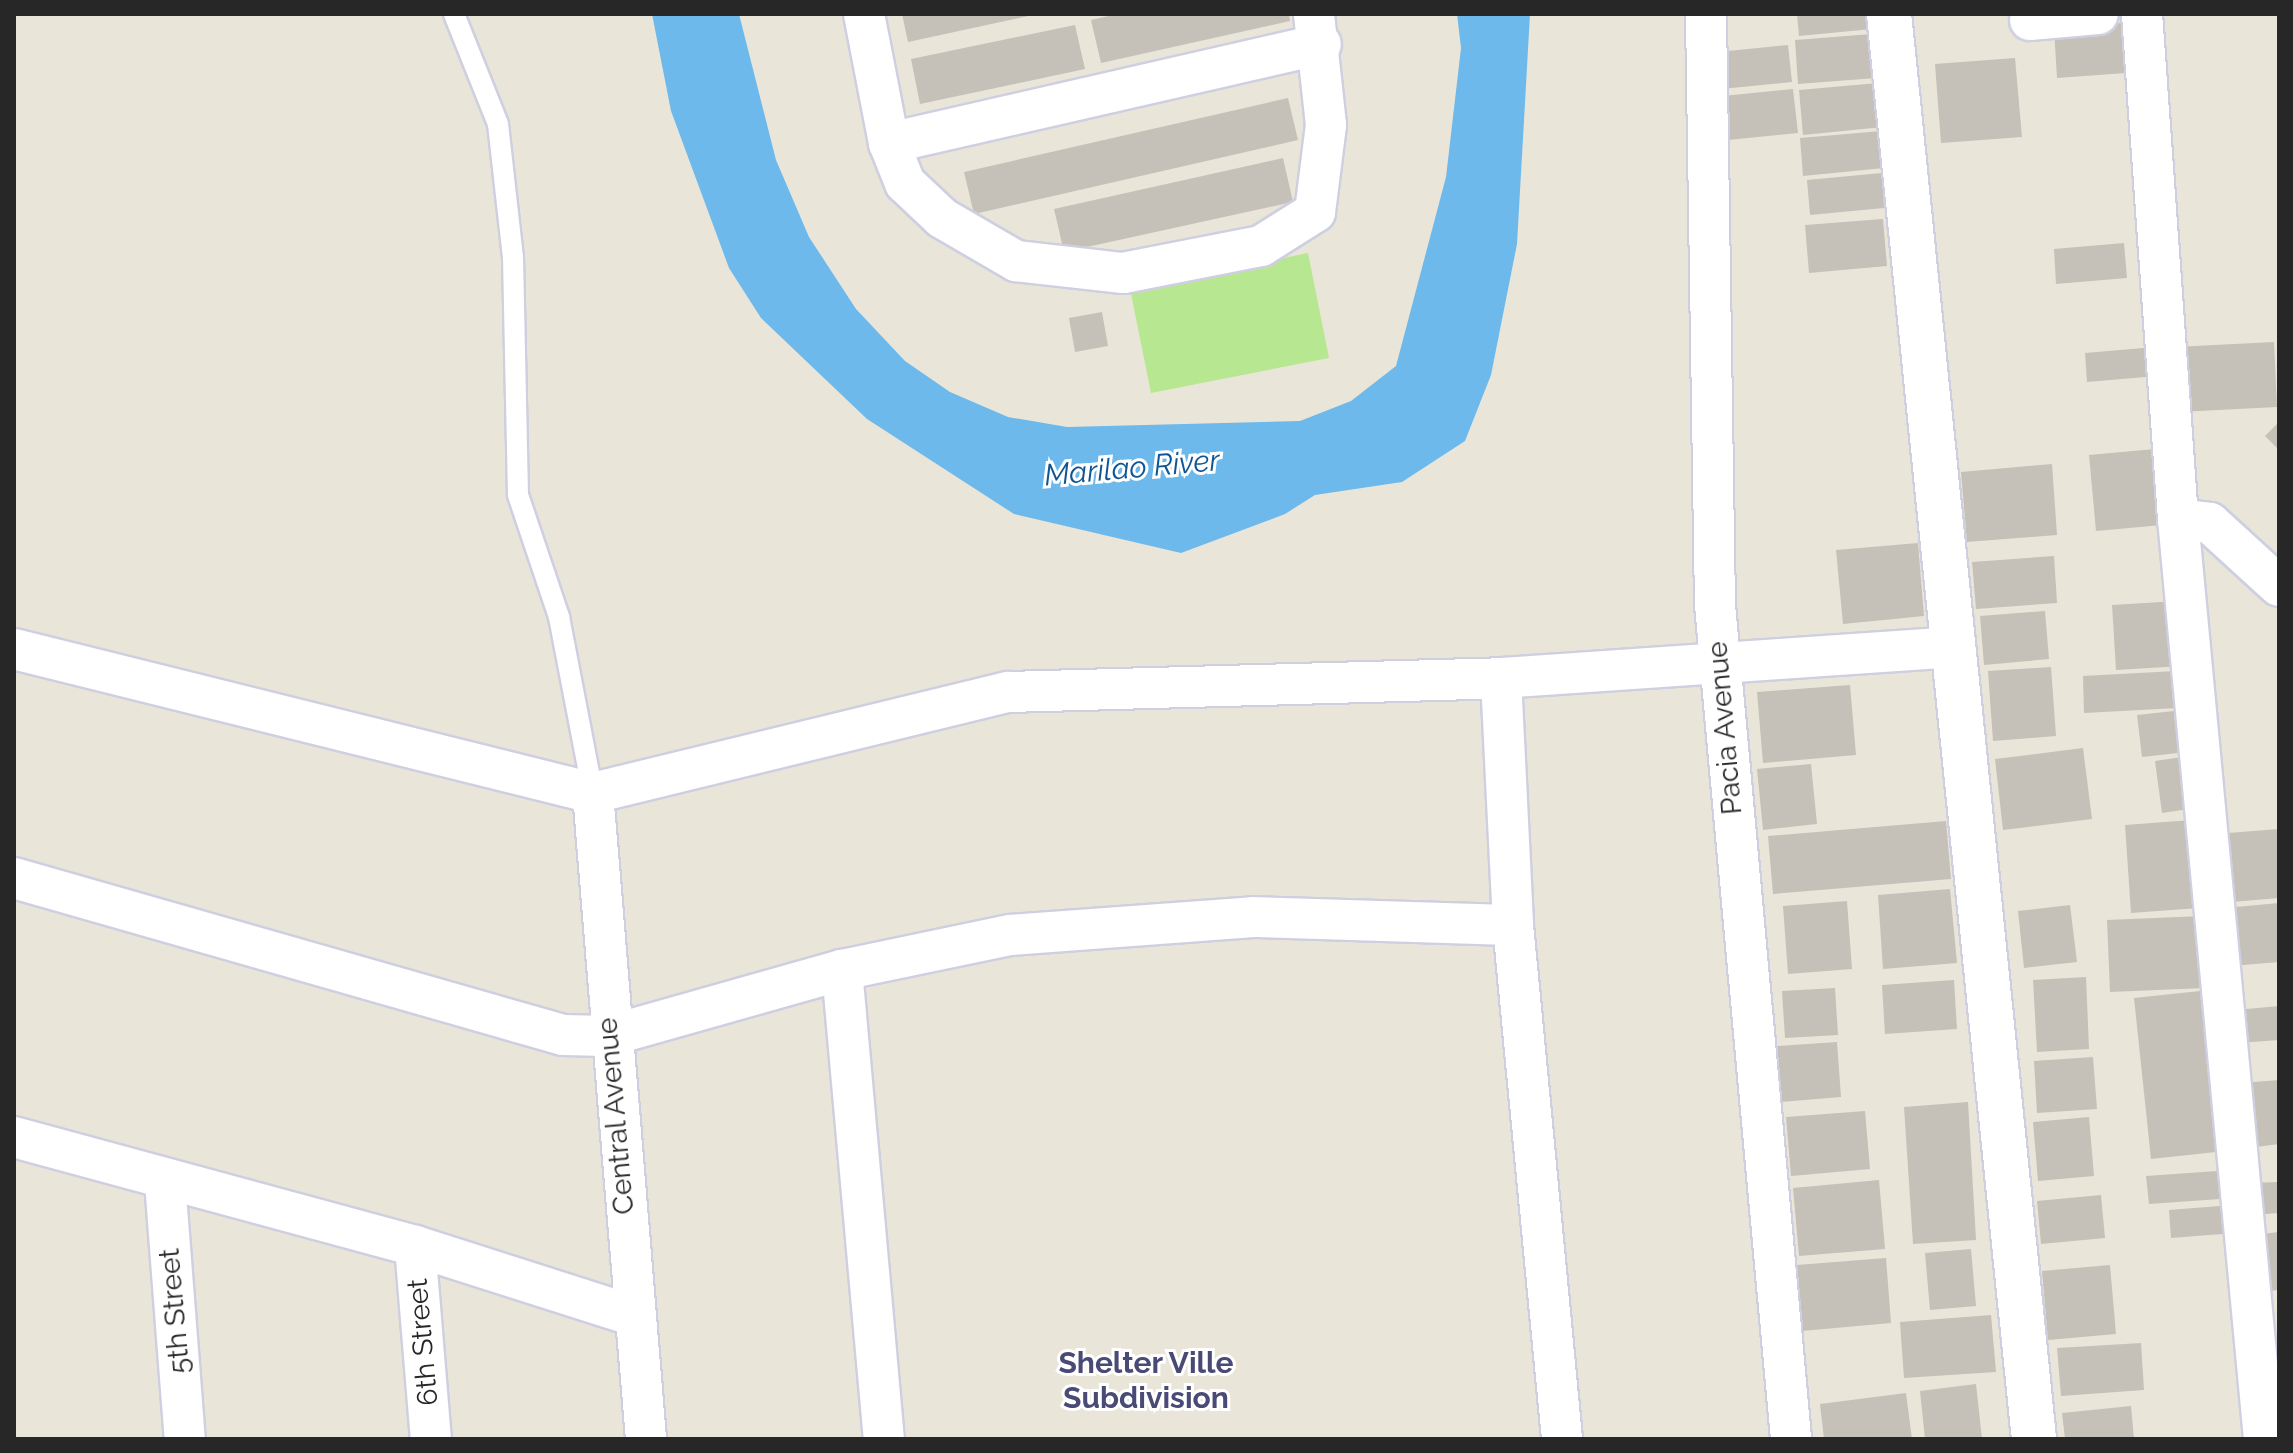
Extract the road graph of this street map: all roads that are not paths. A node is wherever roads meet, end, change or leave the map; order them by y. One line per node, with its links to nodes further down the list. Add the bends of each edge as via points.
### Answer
1 (454, 14): 16 (lane, via 498,124 513,257 518,495 559,617)
2 (864, 14): 9 (street)
3 (1706, 14): 14 (street, Pacia Avenue)
4 (1889, 14): 12 (street)
5 (2098, 14): 7 (street)
6 (2142, 14): 10 (street)
7 (2030, 20)
8 (1317, 29): 9 (street); 9 (street, via 1326,125 1315,212 1261,246 1123,273 1016,261 942,218 905,183)
9 (889, 143)
10 (2178, 519): 11 (street, via 2210,523); 25 (street)
11 (2279, 586)
12 (1954, 647): 14 (street); 32 (street)
13 (14, 649): 16 (street)
14 (1719, 667): 15 (street); 31 (street, Pacia Avenue)
15 (1501, 678): 16 (street, via 1008,692); 18 (street)
16 (593, 793): 20 (street, Central Avenue)
17 (14, 878): 20 (street, via 563,1035)
18 (1513, 925): 19 (street, via 1253,917 1010,935); 30 (street)
19 (842, 970): 20 (street); 29 (street)
20 (608, 1036): 24 (street, Central Avenue)
21 (14, 1137): 22 (street)
22 (165, 1182): 23 (street); 26 (street, 5th Street)
23 (415, 1246): 24 (street); 27 (street, 6th Street)
24 (635, 1316): 28 (street, Central Avenue)
25 (2267, 1366): 33 (street)
26 (185, 1439)
27 (431, 1439)
28 (646, 1439)
29 (884, 1439)
30 (1562, 1439)
31 (1791, 1439)
32 (2034, 1439)
33 (2264, 1439)

